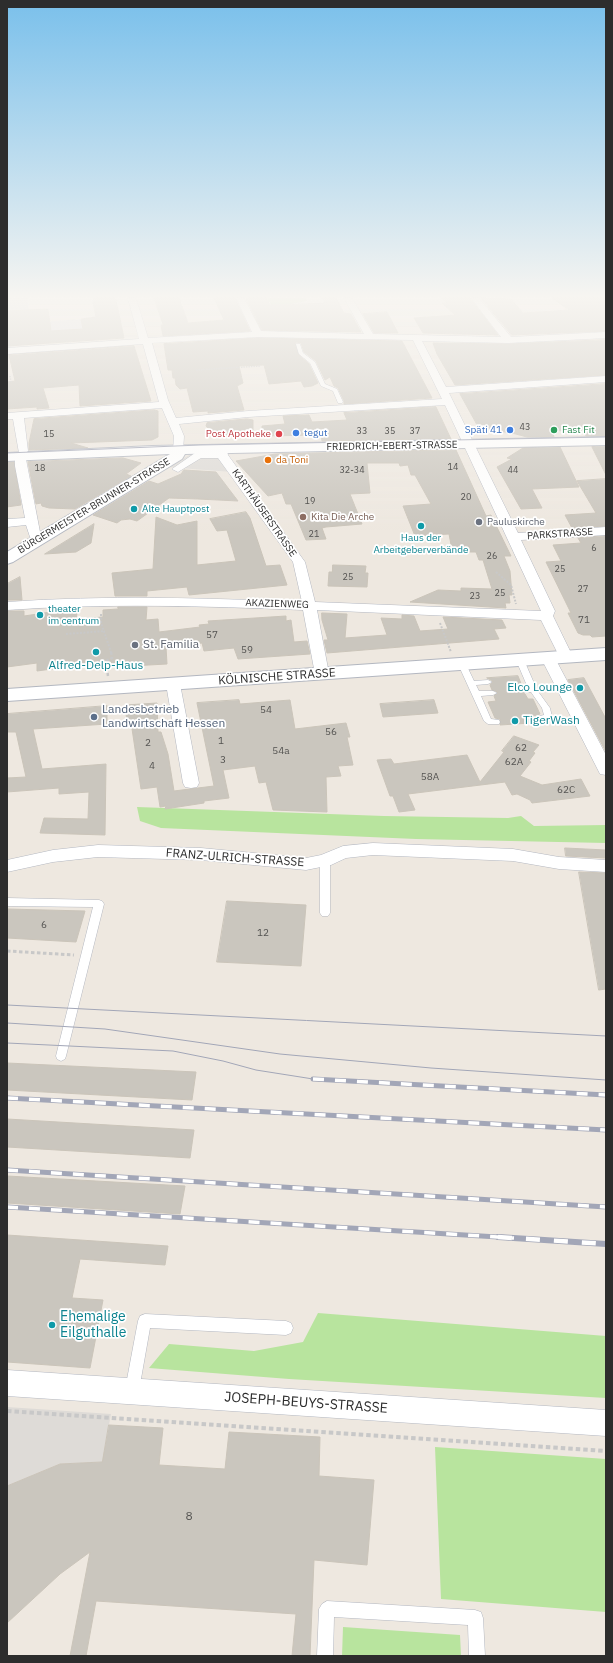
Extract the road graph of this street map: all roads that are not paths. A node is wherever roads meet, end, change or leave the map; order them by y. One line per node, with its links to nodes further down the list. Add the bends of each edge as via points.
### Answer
1 (156, 376): 8 (street)
2 (319, 376): 6 (lane, via 323,385 335,390)
3 (436, 376): 5 (street)
4 (606, 379): 5 (street)
5 (443, 390): 7 (street)
6 (340, 402)
7 (449, 402): 10 (street); 13 (street)
8 (165, 405): 9 (street); 10 (street)
9 (12, 415): 17 (street)
10 (173, 421): 15 (street)
11 (606, 437): 13 (main road, FRIEDRICH-EBERT-STRASSE)
12 (606, 441): 13 (main road, FRIEDRICH-EBERT-STRASSE)
13 (468, 442): 16 (main road, FRIEDRICH-EBERT-STRASSE); 24 (street)
14 (7, 451): 17 (main road, FRIEDRICH-EBERT-STRASSE)
15 (181, 451): 16 (main road, FRIEDRICH-EBERT-STRASSE); 16 (street); 17 (main road, FRIEDRICH-EBERT-STRASSE); 17 (main road, FRIEDRICH-EBERT-STRASSE); 23 (main road, BÜRGERMEISTER-BRUNNER-STRASSE, via 177,456)
16 (210, 452): 18 (street); 19 (street); 26 (street, KARTHÄUSERSTRASSE, via 222,455 299,562)
17 (17, 455): 20 (street)
18 (178, 469)
19 (228, 472)
20 (32, 521): 21 (street); 23 (street, via 34,534)
21 (7, 523)
22 (606, 532): 24 (street, PARKSTRASSE)
23 (43, 537): 25 (main road, BÜRGERMEISTER-BRUNNER-STRASSE)
24 (513, 537): 28 (street, via 548,611)
25 (7, 559)
26 (309, 605): 27 (street, AKAZIENWEG, via 137,600); 28 (street, AKAZIENWEG); 34 (street, KARTHÄUSERSTRASSE)
27 (7, 606)
28 (546, 616): 30 (street)
29 (606, 654): 30 (main road, KÖLNISCHE STRASSE)
30 (566, 657): 31 (main road, KÖLNISCHE STRASSE)
31 (548, 658): 33 (main road, KÖLNISCHE STRASSE); 47 (street)
32 (457, 660): 33 (main road, KÖLNISCHE STRASSE); 34 (main road, KÖLNISCHE STRASSE); 38 (lane)
33 (520, 660): 35 (lane)
34 (322, 674): 39 (main road, KÖLNISCHE STRASSE)
35 (528, 679): 36 (lane); 41 (lane)
36 (520, 680)
37 (488, 682): 38 (lane)
38 (471, 683): 43 (lane)
39 (173, 684): 44 (main road, KÖLNISCHE STRASSE); 48 (street)
40 (524, 690): 41 (lane)
41 (533, 690): 45 (lane, via 546,708 548,717)
42 (493, 693): 43 (lane)
43 (476, 694): 46 (lane, via 488,721)
44 (7, 695)
45 (534, 720)
46 (496, 722)
47 (606, 770)
48 (191, 782)
49 (324, 861): 50 (street, FRANZ-ULRICH-STRASSE, via 306,864 201,854 98,851 53,856); 51 (street, FRANZ-ULRICH-STRASSE, via 343,852 373,849 513,855 559,863); 53 (lane)
50 (7, 866)
51 (606, 866)
52 (7, 902): 54 (lane, via 99,904)
53 (325, 913)
54 (61, 1056)
55 (286, 1328): 57 (lane, via 145,1321)
56 (7, 1383): 57 (street, JOSEPH-BEUYS-STRASSE)
57 (132, 1392): 58 (street, JOSEPH-BEUYS-STRASSE)
58 (606, 1423)
59 (325, 1656): 60 (lane, via 327,1608 476,1618)
60 (477, 1656)

